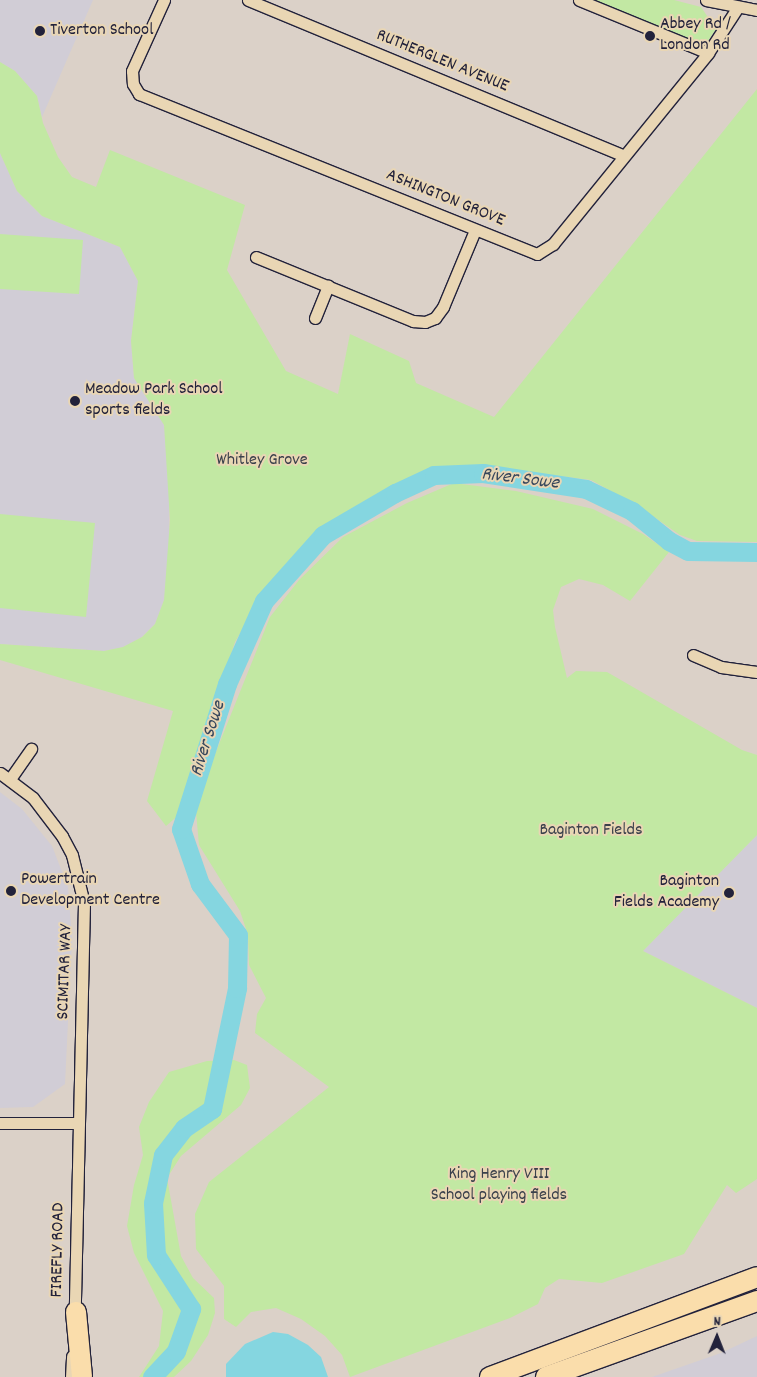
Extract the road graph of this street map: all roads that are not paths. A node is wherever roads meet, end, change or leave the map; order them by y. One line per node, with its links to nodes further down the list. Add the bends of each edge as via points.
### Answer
1 (164, 0): 9 (street, ASHINGTON GROVE, via 132,71 133,84 139,94)
2 (248, 0): 8 (street, RUTHERGLEN AVENUE)
3 (579, 0): 7 (street)
4 (706, 0): 5 (street)
5 (738, 7): 6 (street); 7 (street, ASHINGTON GROVE)
6 (757, 10)
7 (708, 53): 8 (street, ASHINGTON GROVE)
8 (623, 155): 9 (street, ASHINGTON GROVE, via 543,252 530,253)
9 (475, 230): 11 (street, via 443,307 431,320 413,321)
10 (256, 257): 11 (street)
11 (328, 286): 12 (street)
12 (315, 318)
13 (693, 655): 14 (street, via 721,667)
14 (757, 672)
15 (31, 749): 16 (street)
16 (5, 776): 18 (street, SCIMITAR WAY, via 33,798 62,836 80,883 86,924)
17 (0, 1123): 18 (street)
18 (79, 1123): 21 (street, FIREFLY ROAD)
19 (757, 1277): 23 (highway)
20 (757, 1300): 22 (highway)
21 (76, 1312): 24 (highway)
22 (592, 1360): 27 (highway); 28 (highway)
23 (512, 1368): 25 (highway); 26 (highway)
24 (77, 1373)
25 (474, 1377)
26 (490, 1377)
27 (546, 1377)
28 (564, 1377)

